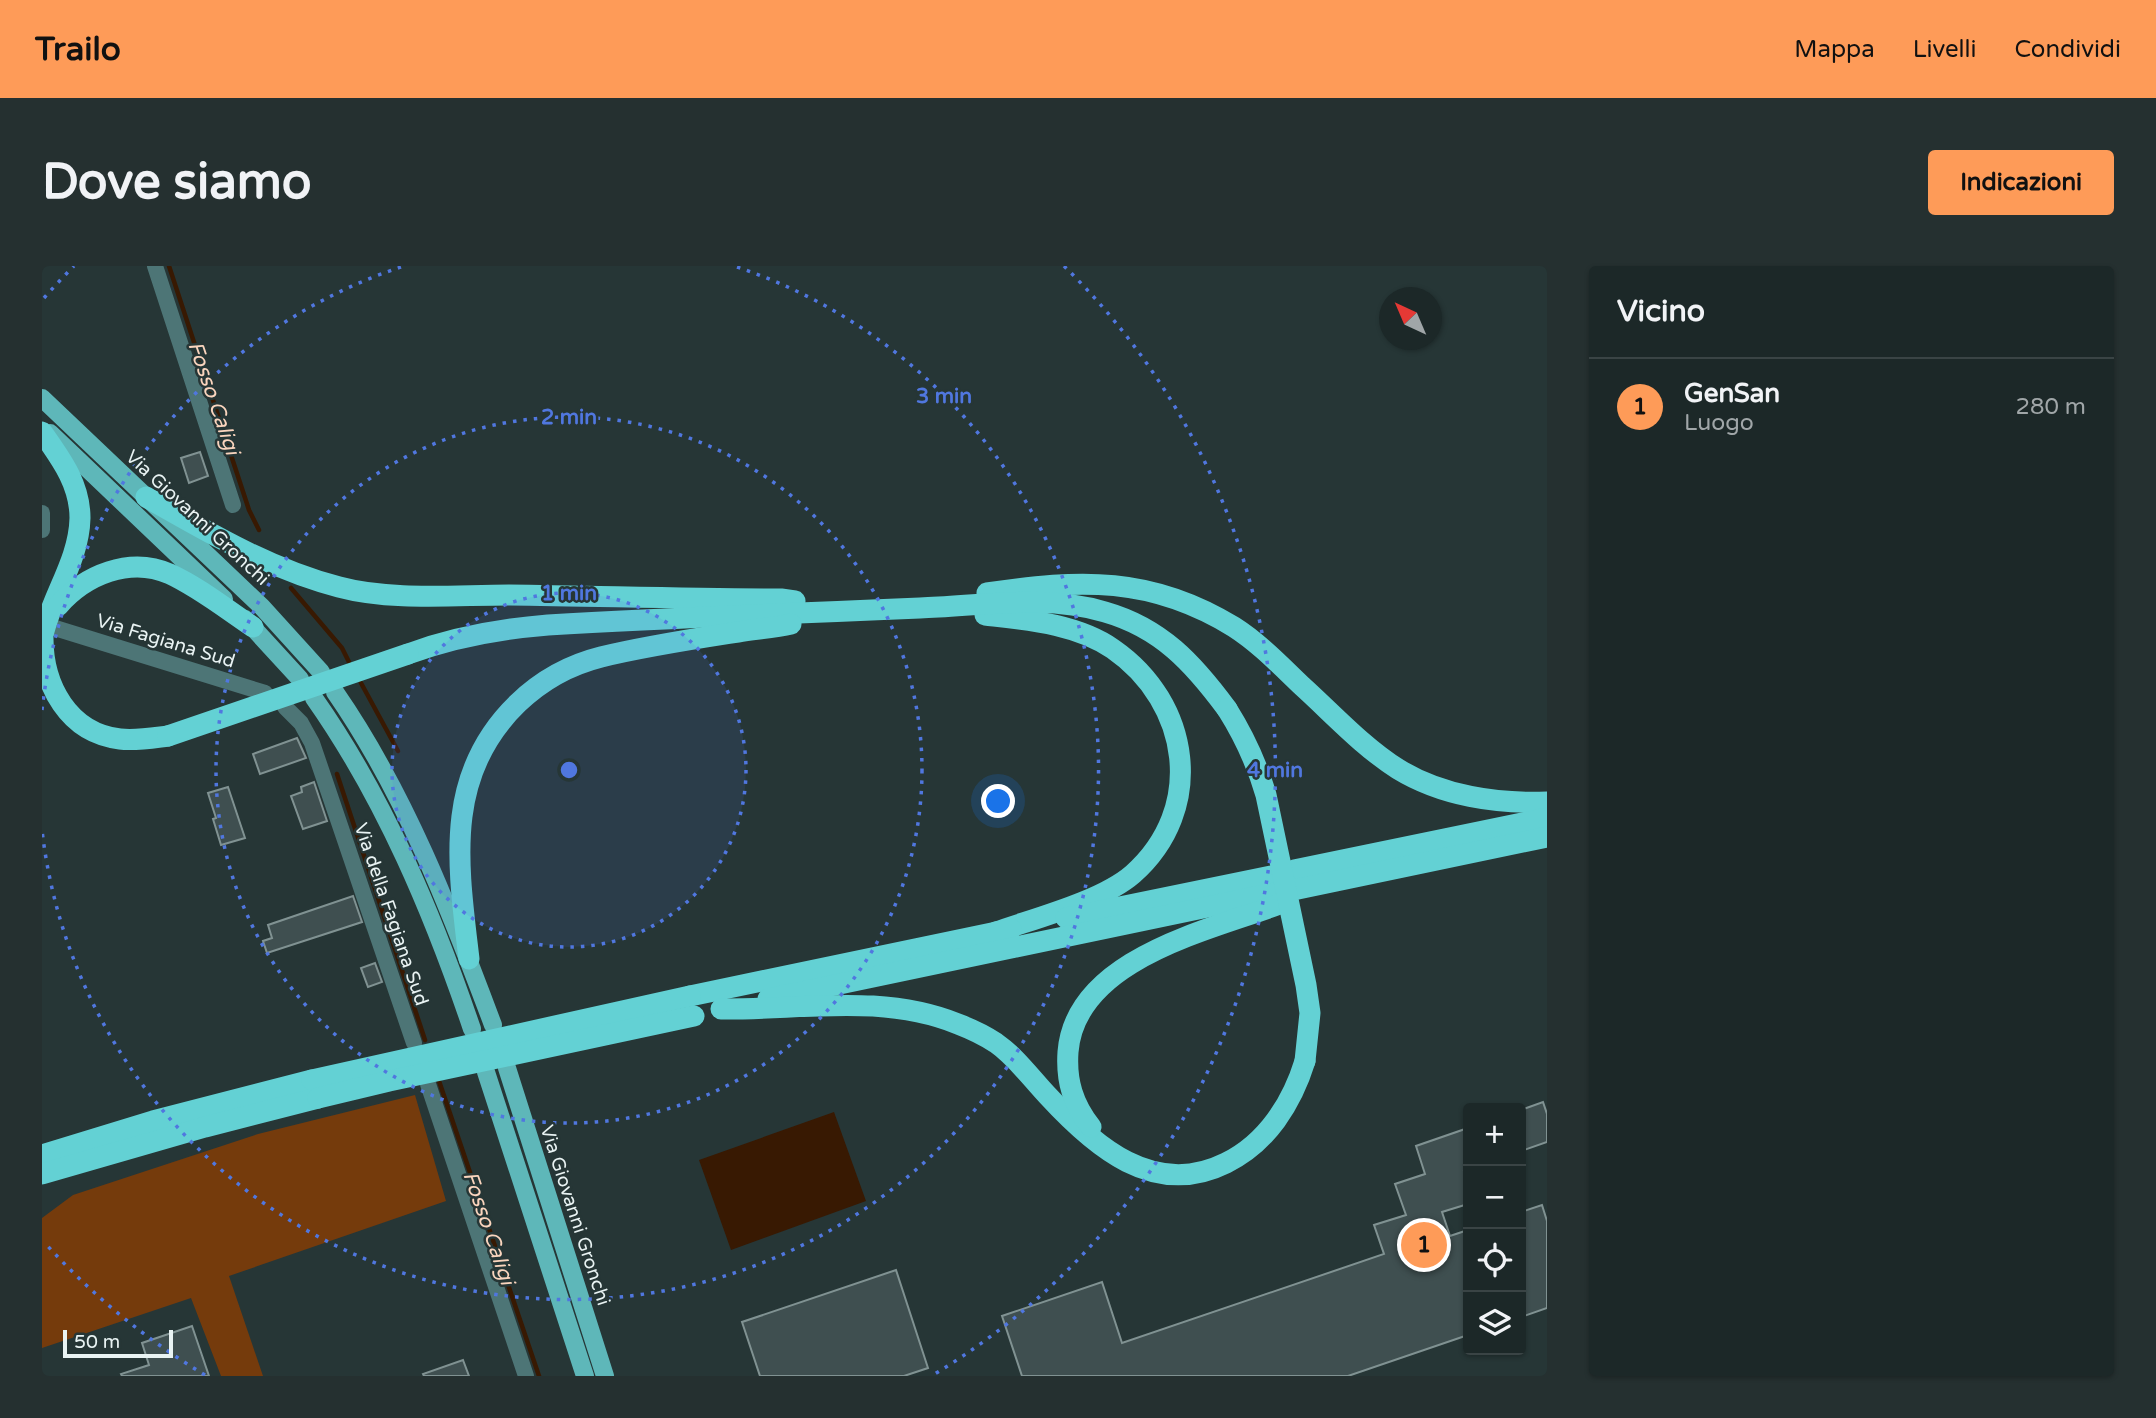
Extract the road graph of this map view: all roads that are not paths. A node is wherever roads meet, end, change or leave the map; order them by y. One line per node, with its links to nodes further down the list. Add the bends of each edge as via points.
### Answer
1 (155, 266): 6 (street)
2 (42, 398): 5 (main road, Via Giovanni Gronchi)
3 (42, 425): 12 (main road)
4 (42, 432): 11 (highway, via 69,471 80,520 75,552)
5 (146, 497): 10 (highway, via 278,567 363,592 781,599); 13 (main road, Via Giovanni Gronchi, via 262,607)
6 (233, 505)
7 (42, 513): 8 (street)
8 (42, 530)
9 (924, 608): 10 (highway); 19 (highway, via 972,595 1075,583 1111,584 1163,595 1195,607 1249,638 1367,746 1400,770 1480,798); 23 (highway, via 1025,620 1089,637 1112,648 1144,676 1174,726 1180,767 1178,804 1147,861 1113,888); 34 (highway, bridge, via 1049,603 1105,611 1143,626 1168,643 1208,684 1242,733 1257,766 1306,985 1310,1013 1305,1061 1288,1104 1268,1131 1244,1153 1220,1166 1199,1173 1169,1174 1145,1171)
10 (849, 610): 11 (highway, bridge, via 527,627 465,636 167,736 122,740 97,734 73,720 54,699 44,671 43,636); 24 (highway, via 600,658 557,674 522,700 477,758 463,802 460,873)
11 (52, 622): 12 (highway, via 68,594 89,579 115,570 142,568 169,574); 16 (street, Via Fagiana Sud)
12 (253, 627): 14 (main road)
13 (321, 672)
14 (300, 679)
15 (335, 692): 24 (main road, via 384,769)
16 (265, 693)
17 (314, 698): 28 (main road, via 358,766 404,857)
18 (285, 707): 29 (street, Via della Fagiana Sud, via 310,737)
19 (1547, 802)
20 (1547, 818): 21 (highway, via 1297,885)
21 (1547, 837)
22 (1274, 891): 23 (highway); 26 (highway); 34 (highway, via 1219,925 1122,969 1091,996 1073,1031 1067,1072 1076,1105)
23 (996, 932): 25 (highway)
24 (469, 959): 27 (main road)
25 (692, 1006): 26 (highway); 33 (highway, bridge)
26 (721, 1009): 34 (highway, via 869,1005 948,1020 996,1043 1068,1117)
27 (494, 1025)
28 (472, 1029)
29 (414, 1043)
30 (507, 1068): 39 (main road, Via Giovanni Gronchi)
31 (486, 1072): 38 (main road)
32 (428, 1083): 37 (street)
33 (315, 1089): 35 (highway, via 153,1121); 36 (highway)
34 (1112, 1153)
35 (42, 1155)
36 (42, 1174)
37 (526, 1376)
38 (585, 1376)
39 (605, 1376)

